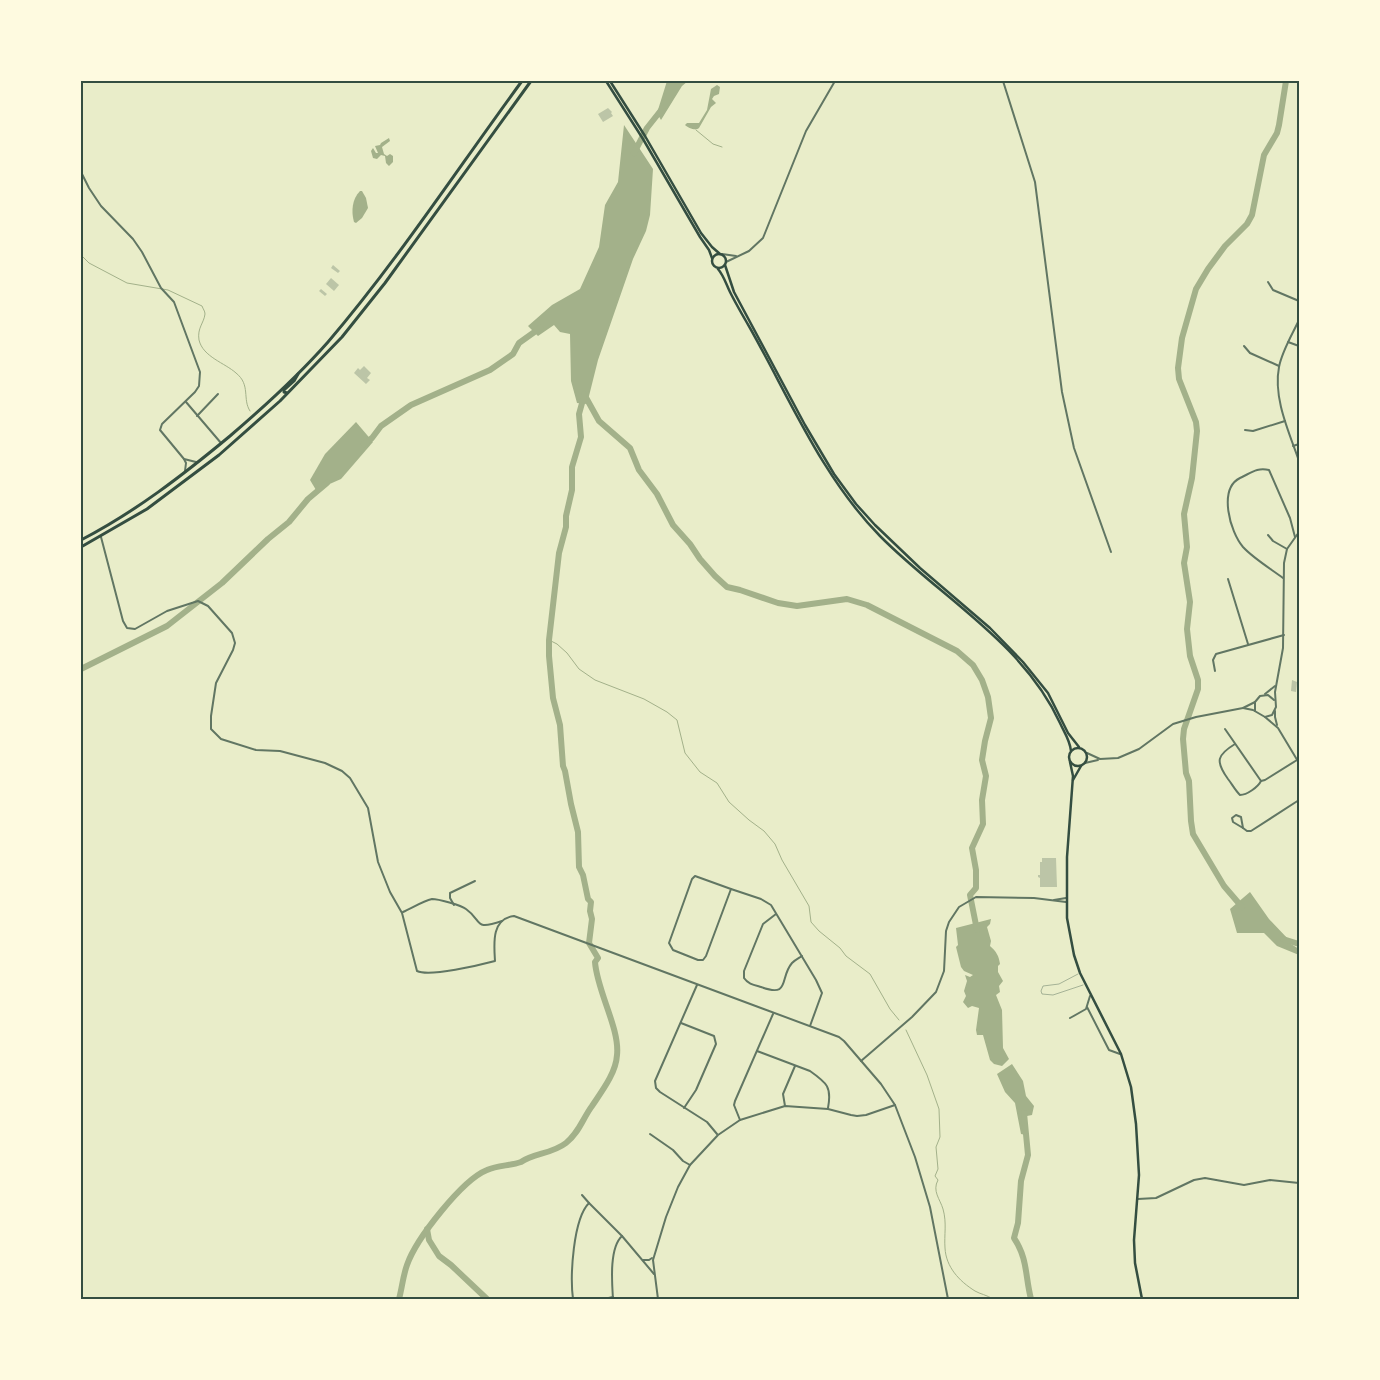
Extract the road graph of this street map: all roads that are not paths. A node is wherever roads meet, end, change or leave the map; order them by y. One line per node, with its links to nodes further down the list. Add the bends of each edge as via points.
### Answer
1 (522, 81): 22 (highway, via 402,248 328,342)
2 (606, 81): 7 (main road)
3 (610, 81): 7 (main road)
4 (835, 81): 11 (street, via 806,130 763,238)
5 (1003, 81): 43 (street, via 1035,182 1062,392 1074,448)
6 (530, 82): 23 (highway, via 385,283 342,337)
7 (635, 123): 8 (main road)
8 (644, 137): 10 (main road, via 701,233); 12 (main road)
9 (81, 172): 25 (street, via 101,206 134,239 161,288 174,302 200,378 195,392)
10 (721, 254): 11 (street); 12 (main road); 13 (main road, via 726,258)
11 (739, 256): 13 (street)
12 (712, 258): 14 (main road, via 712,264)
13 (726, 264): 14 (main road); 60 (main road, via 734,292 834,474 875,524 1023,662 1048,693 1068,734)
14 (718, 268): 61 (main road, via 833,478 859,513 898,554 1020,663 1049,702)
15 (1268, 282): 16 (street, via 1273,290)
16 (1299, 301)
17 (1299, 320): 18 (street)
18 (1288, 342): 20 (street); 21 (street)
19 (1244, 346): 21 (street, via 1250,353)
20 (1299, 346)
21 (1279, 366): 27 (street, via 1279,398)
22 (298, 373): 23 (highway, via 284,390); 29 (highway)
23 (287, 393): 38 (highway, via 247,432 188,479)
24 (218, 394): 26 (street)
25 (186, 402): 26 (street); 32 (street, via 160,428)
26 (197, 416): 29 (street)
27 (1285, 421): 28 (street, via 1253,431); 31 (street)
28 (1245, 430)
29 (222, 443): 33 (highway)
30 (1299, 444): 31 (street)
31 (1293, 446): 34 (street)
32 (184, 459): 33 (street); 35 (street)
33 (199, 461): 35 (highway)
34 (1299, 461)
35 (184, 474): 40 (highway, via 130,512)
36 (1299, 532): 39 (street)
37 (1268, 535): 42 (street)
38 (101, 537): 41 (highway); 76 (street, via 127,628 135,629 167,611 198,602 208,606 232,633 235,643 216,683 211,716 211,728 221,739 256,750 280,751 325,763 350,778 368,808 378,862)
39 (1295, 537): 42 (street); 44 (street, via 1269,470 1261,468 1236,480 1227,498 1236,536 1244,548)
40 (81, 540)
41 (81, 547)
42 (1287, 549): 44 (street)
43 (1111, 552)
44 (1283, 578): 46 (street)
45 (1228, 579): 47 (street)
46 (1284, 635): 47 (street); 49 (street)
47 (1248, 644): 48 (street, via 1216,654 1213,660)
48 (1216, 670)
49 (1276, 684): 50 (street); 51 (street)
50 (1264, 695): 51 (street); 52 (street)
51 (1275, 701): 54 (street)
52 (1255, 702): 53 (street); 55 (street)
53 (1244, 708): 55 (street); 63 (street, via 1178,723 1130,754)
54 (1275, 710): 56 (street); 57 (street)
55 (1257, 713): 56 (street)
56 (1265, 717): 57 (street)
57 (1278, 728): 64 (street)
58 (1225, 730): 59 (street)
59 (1235, 744): 68 (street); 68 (street, via 1222,753 1220,769 1242,795)
60 (1079, 747): 61 (main road); 62 (main road)
61 (1071, 751): 65 (main road, via 1068,756)
62 (1086, 753): 63 (street); 66 (main road)
63 (1100, 759): 66 (street)
64 (1298, 761): 68 (street)
65 (1070, 762): 67 (main road); 69 (main road)
66 (1085, 763): 67 (main road)
67 (1081, 766): 69 (main road)
68 (1261, 781)
69 (1072, 784): 74 (main road)
70 (1299, 800): 71 (street, via 1251,831)
71 (1243, 828): 71 (street, via 1241,816 1234,816 1233,822)
72 (475, 881): 75 (street, via 450,893)
73 (731, 889): 73 (street, via 697,876 693,878 669,940 670,948 698,960 705,958); 77 (street, via 768,903)
74 (1066, 900): 80 (main road, via 1072,949); 91 (street, via 976,897 960,907 946,931 944,971 936,992)
75 (454, 905): 76 (street, via 431,900); 78 (street, via 465,908 482,925)
76 (402, 912): 78 (street, via 416,970 424,974 495,961 494,933)
77 (776, 914): 79 (street); 79 (street, via 763,924 744,978 748,983 776,991 781,988 791,964)
78 (504, 920): 81 (street, via 514,916)
79 (802, 956): 88 (street, via 822,993)
80 (1080, 972): 82 (main road); 82 (lane, via 1059,984 1043,986 1042,994 1053,995)
81 (697, 984): 85 (street); 87 (street)
82 (1085, 984): 83 (main road)
83 (1090, 996): 84 (street); 90 (main road)
84 (1087, 1007): 86 (street); 90 (street, via 1109,1050)
85 (773, 1013): 88 (street); 89 (street)
86 (1070, 1018)
87 (681, 1023): 95 (street, via 655,1085); 95 (street, via 716,1039 696,1090)
88 (810, 1026): 91 (street, via 839,1037)
89 (757, 1051): 92 (street); 97 (street, via 734,1106)
90 (1120, 1054): 103 (main road, via 1135,1116)
91 (862, 1061): 93 (street)
92 (795, 1065): 94 (street, via 783,1094); 96 (street, via 810,1071 827,1085 831,1095)
93 (895, 1105): 96 (street, via 857,1116); 113 (street, via 930,1207)
94 (785, 1106): 96 (street); 97 (street)
95 (684, 1108): 99 (street, via 707,1122)
96 (828, 1109)
97 (740, 1120): 99 (street)
98 (650, 1134): 100 (street)
99 (718, 1135): 100 (street)
100 (690, 1165): 106 (street, via 678,1187)
101 (1299, 1183): 103 (street, via 1270,1180 1244,1185 1205,1178 1156,1198)
102 (582, 1195): 104 (street)
103 (1138, 1199): 114 (main road, via 1134,1240)
104 (589, 1202): 105 (street); 110 (street, via 581,1215 575,1242)
105 (622, 1236): 107 (street); 109 (street, via 614,1253)
106 (654, 1256): 107 (street); 108 (street)
107 (643, 1260): 108 (street)
108 (654, 1274): 112 (street)
109 (613, 1298): 111 (street)
110 (573, 1299)
111 (604, 1299)
112 (658, 1299)
113 (948, 1299)
114 (1142, 1299)

